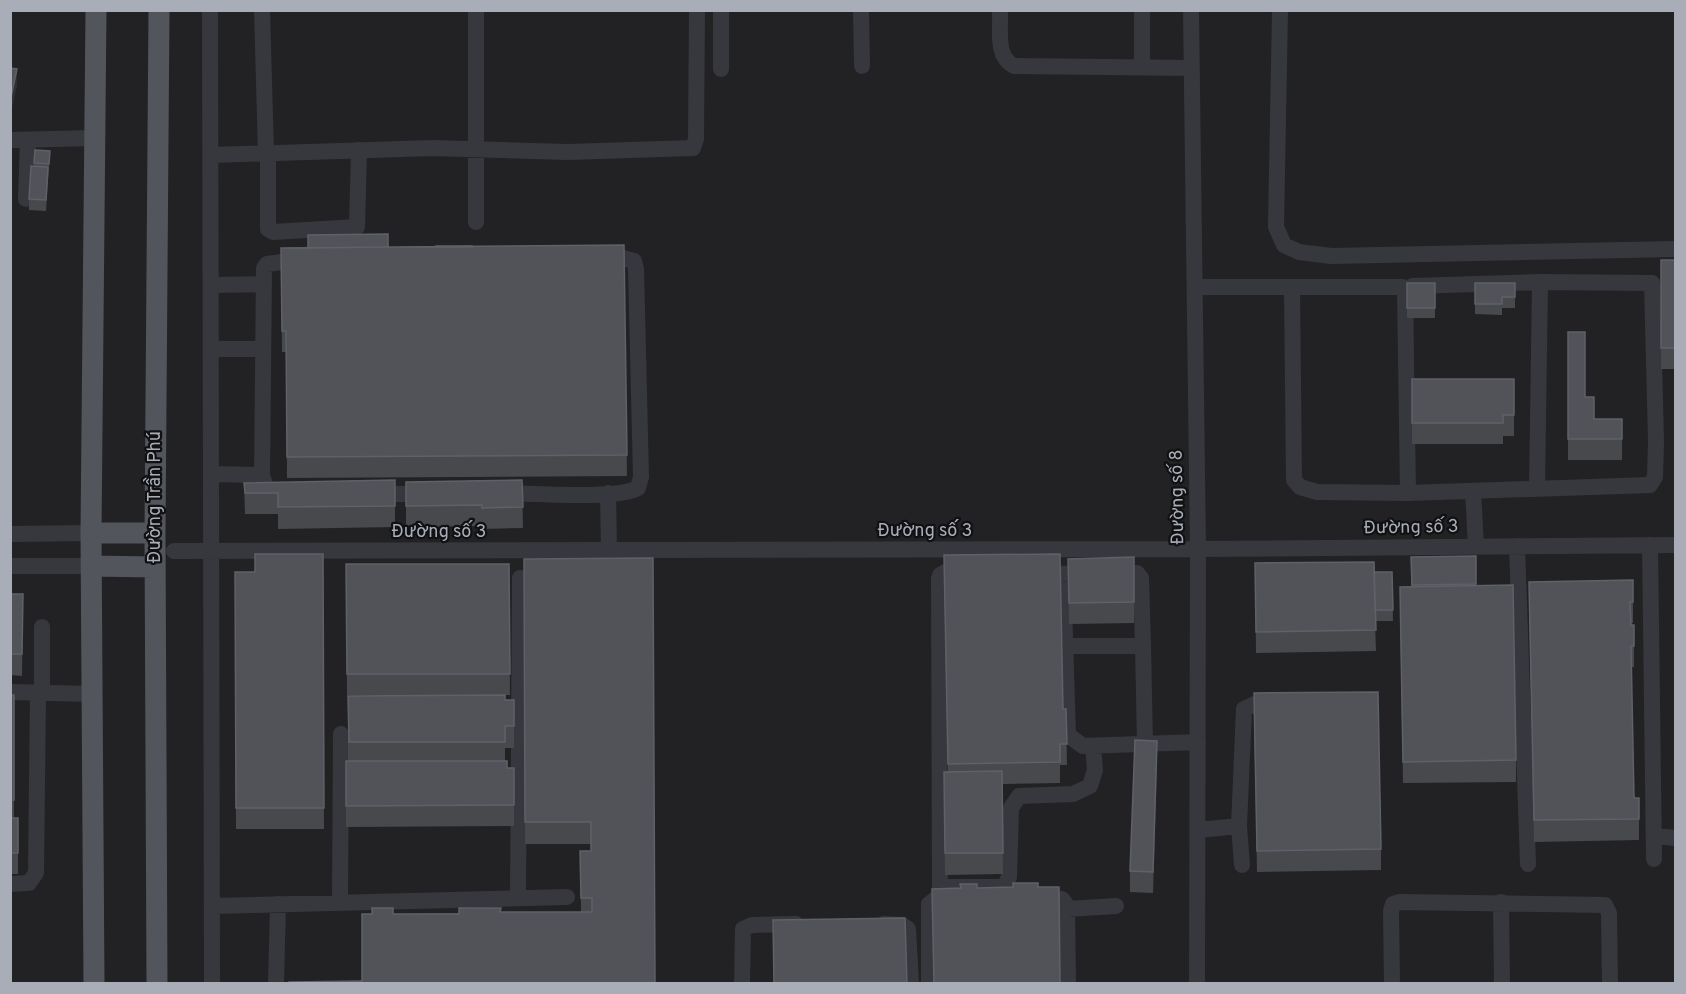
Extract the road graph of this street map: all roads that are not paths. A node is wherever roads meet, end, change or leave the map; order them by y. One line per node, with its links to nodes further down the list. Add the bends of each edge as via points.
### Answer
1 (96, 10): 17 (main road)
2 (159, 10): 48 (main road, Đường Trần Phú)
3 (210, 10): 23 (street)
4 (262, 10): 22 (street)
5 (476, 10): 20 (street)
6 (697, 10): 20 (street, via 693,148 568,152)
7 (721, 10): 16 (street)
8 (861, 10): 13 (street)
9 (1000, 10): 14 (street, via 1001,53 1014,66)
10 (1142, 10): 14 (street)
11 (1191, 10): 15 (street, Đường số 8)
12 (1280, 10): 26 (street, via 1276,227 1284,245 1299,252 1331,256)
13 (862, 66)
14 (1142, 66): 15 (street)
15 (1192, 68): 32 (street, Đường số 8)
16 (721, 69)
17 (95, 138): 19 (street); 47 (main road)
18 (10, 140): 19 (street)
19 (28, 140): 24 (street)
20 (477, 149): 21 (street); 25 (street)
21 (359, 150): 22 (street); 22 (street, via 357,228 273,232 268,229)
22 (267, 153): 23 (street)
23 (211, 155): 31 (street)
24 (26, 200)
25 (476, 222)
26 (1676, 249)
27 (582, 257): 41 (street, via 630,258 636,269 641,477 638,488 632,491)
28 (296, 260): 30 (street, via 267,264)
29 (1540, 282): 33 (street); 39 (street); 39 (street, via 1652,283 1656,441 1655,477 1650,485)
30 (264, 284): 31 (street); 35 (street)
31 (212, 285): 36 (street)
32 (1195, 286): 34 (street); 54 (street, Đường số 8)
33 (1402, 287): 34 (street); 42 (street)
34 (1292, 288): 42 (street, via 1294,480 1300,487 1317,492)
35 (262, 348): 36 (street); 38 (street)
36 (212, 349): 37 (street)
37 (213, 474): 38 (street); 57 (street)
38 (262, 475): 43 (street, via 267,491)
39 (1538, 488): 40 (street)
40 (1473, 491): 42 (street); 53 (street)
41 (608, 493): 46 (street); 56 (street)
42 (1408, 493)
43 (302, 494)
44 (361, 494): 45 (street)
45 (443, 494)
46 (478, 494)
47 (91, 533): 48 (main road); 49 (street); 59 (main road)
48 (155, 533): 55 (street); 60 (main road, Đường Trần Phú)
49 (10, 534)
50 (1650, 545): 51 (street, Đường số 3); 52 (street, Đường số 3); 78 (street)
51 (1676, 545)
52 (1517, 546): 53 (street, Đường số 3); 81 (street)
53 (1476, 547): 54 (street, Đường số 3)
54 (1198, 549): 56 (street, Đường số 3); 73 (street, Đường số 8)
55 (174, 551): 57 (street, Đường số 3); 60 (street)
56 (609, 551): 57 (street, Đường số 3)
57 (213, 552): 89 (street)
58 (10, 566): 59 (street)
59 (91, 566): 60 (main road); 70 (main road)
60 (155, 567): 95 (main road, Đường Trần Phú)
61 (980, 573): 75 (street, via 945,572 939,579 940,886 1004,887 1009,877 1014,801 1019,796 1073,794 1090,786 1095,770)
62 (1016, 573): 63 (street)
63 (1063, 574): 66 (street); 67 (street, via 1137,573 1141,578)
64 (520, 578): 85 (street)
65 (42, 627): 69 (street)
66 (1065, 646): 67 (street); 75 (street, via 1068,735 1083,746)
67 (1143, 646): 74 (street)
68 (10, 692): 69 (street)
69 (40, 692): 70 (street); 83 (street, via 36,873 29,883)
70 (92, 694): 94 (main road)
71 (1291, 702): 76 (street, via 1257,703 1244,710)
72 (341, 734): 87 (street)
73 (1198, 742): 74 (street); 77 (street, Đường số 8)
74 (1145, 744): 75 (street)
75 (1093, 746)
76 (1239, 826): 77 (street); 82 (street)
77 (1198, 830): 102 (street, Đường số 8)
78 (1654, 837): 79 (street); 80 (street)
79 (1676, 838)
80 (1654, 859)
81 (1528, 864)
82 (1242, 865)
83 (10, 884)
84 (567, 897): 85 (street)
85 (518, 898): 87 (street)
86 (1502, 902): 103 (street, via 1394,904); 104 (street); 105 (street, via 1605,905 1609,913)
87 (340, 903): 88 (street)
88 (278, 904): 89 (street); 97 (street)
89 (212, 906): 96 (street)
90 (1116, 906): 91 (street)
91 (1067, 909): 100 (street, via 1062,899 1055,897 931,900); 101 (street)
92 (817, 924): 98 (street, via 743,929)
93 (870, 924): 99 (street, via 902,925 908,929)
94 (94, 984)
95 (157, 984)
96 (212, 984)
97 (276, 984)
98 (742, 984)
99 (911, 984)
100 (929, 984)
101 (1068, 984)
102 (1197, 984)
103 (1392, 984)
104 (1502, 984)
105 (1610, 984)

